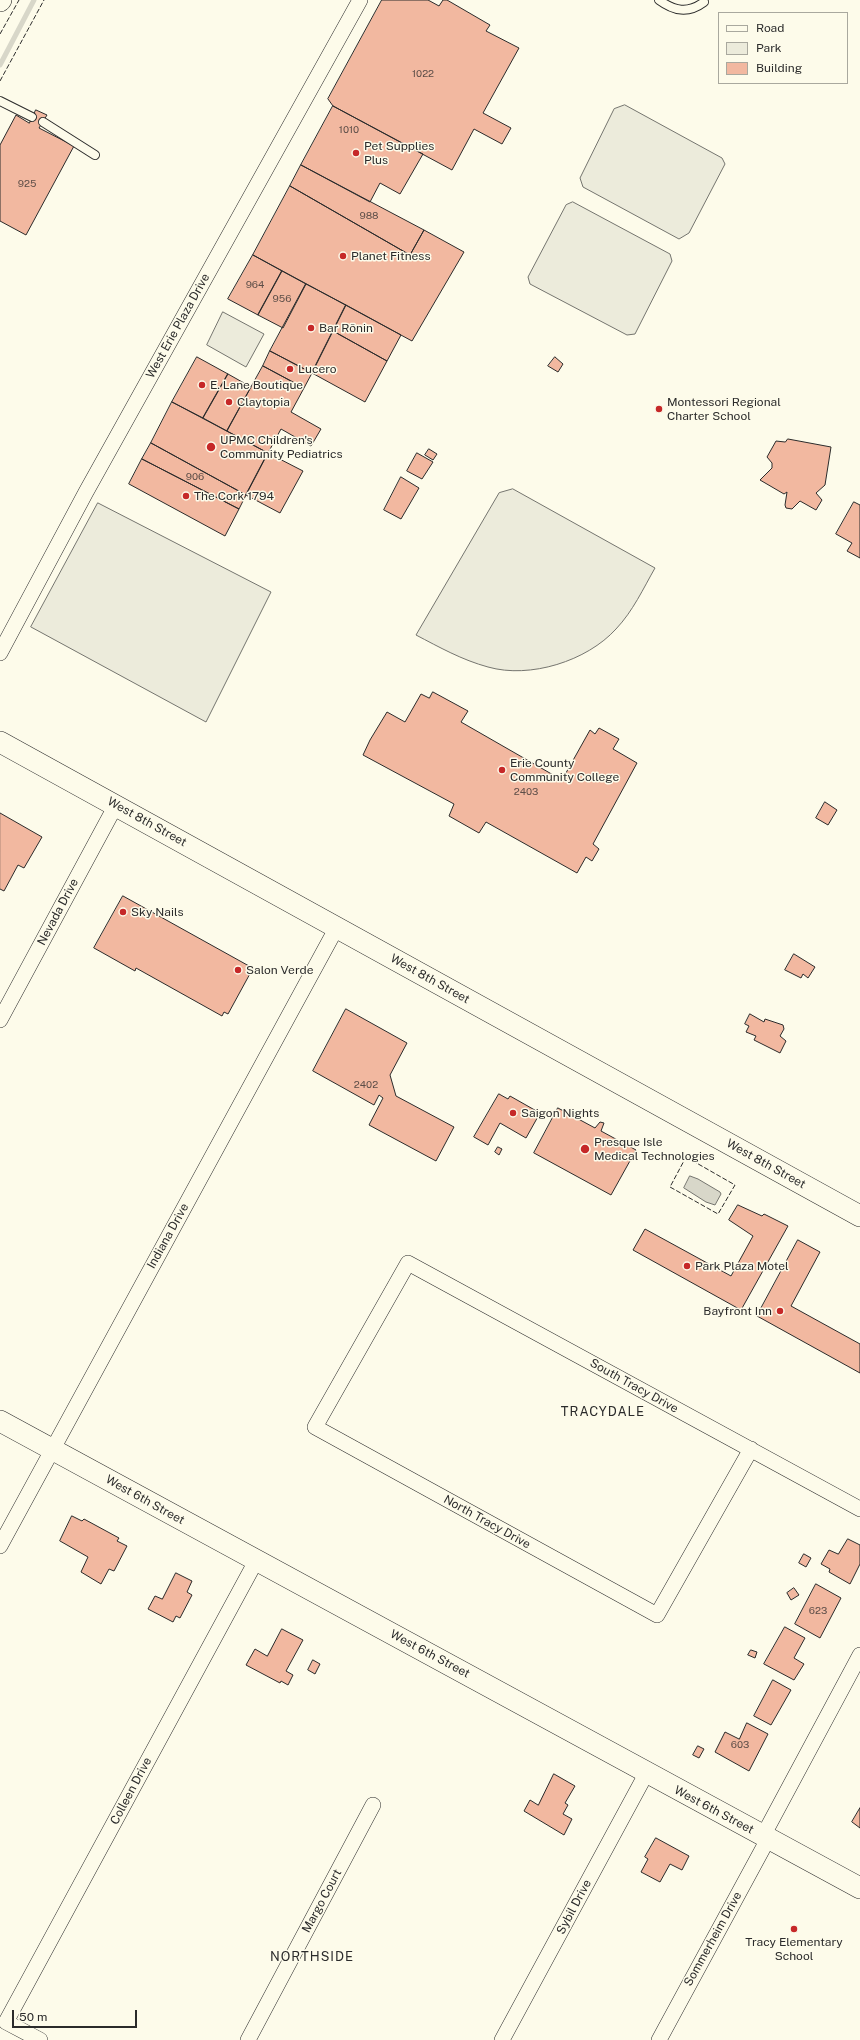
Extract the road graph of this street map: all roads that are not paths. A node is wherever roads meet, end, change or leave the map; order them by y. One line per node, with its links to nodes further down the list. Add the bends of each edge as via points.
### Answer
1 (360, 0): 8 (street, West Erie Plaza Drive, via 108,452)
2 (658, 0): 3 (lane, via 675,10 684,11)
3 (704, 2)
4 (0, 101): 5 (lane)
5 (32, 117)
6 (42, 122): 7 (lane)
7 (95, 155)
8 (0, 653)
9 (0, 742): 10 (main road, West 8th Street)
10 (116, 805): 11 (main road, West 8th Street); 12 (street, Nevada Drive)
11 (337, 927): 13 (main road, West 8th Street); 16 (street, Indiana Drive)
12 (0, 1020)
13 (860, 1216)
14 (408, 1263): 17 (street, South Tracy Drive); 17 (street, North Tracy Drive, via 315,1427 657,1615)
15 (0, 1421): 16 (main road, West 6th Street)
16 (52, 1448): 19 (street, Indiana Drive); 20 (main road, West 6th Street)
17 (751, 1449): 18 (street, South Tracy Drive)
18 (860, 1509)
19 (0, 1546)
20 (256, 1560): 22 (main road, West 6th Street, via 512,1698); 26 (street, Colleen Drive, via 6,2022)
21 (860, 1655): 24 (street, Sommerheim Drive)
22 (646, 1774): 24 (main road, West 6th Street); 28 (street, Sybil Drive)
23 (373, 1805): 27 (street, Margo Court)
24 (765, 1837): 25 (main road, West 6th Street); 29 (street, Sommerheim Drive)
25 (860, 1888)
26 (40, 2040)
27 (248, 2040)
28 (502, 2040)
29 (659, 2040)

